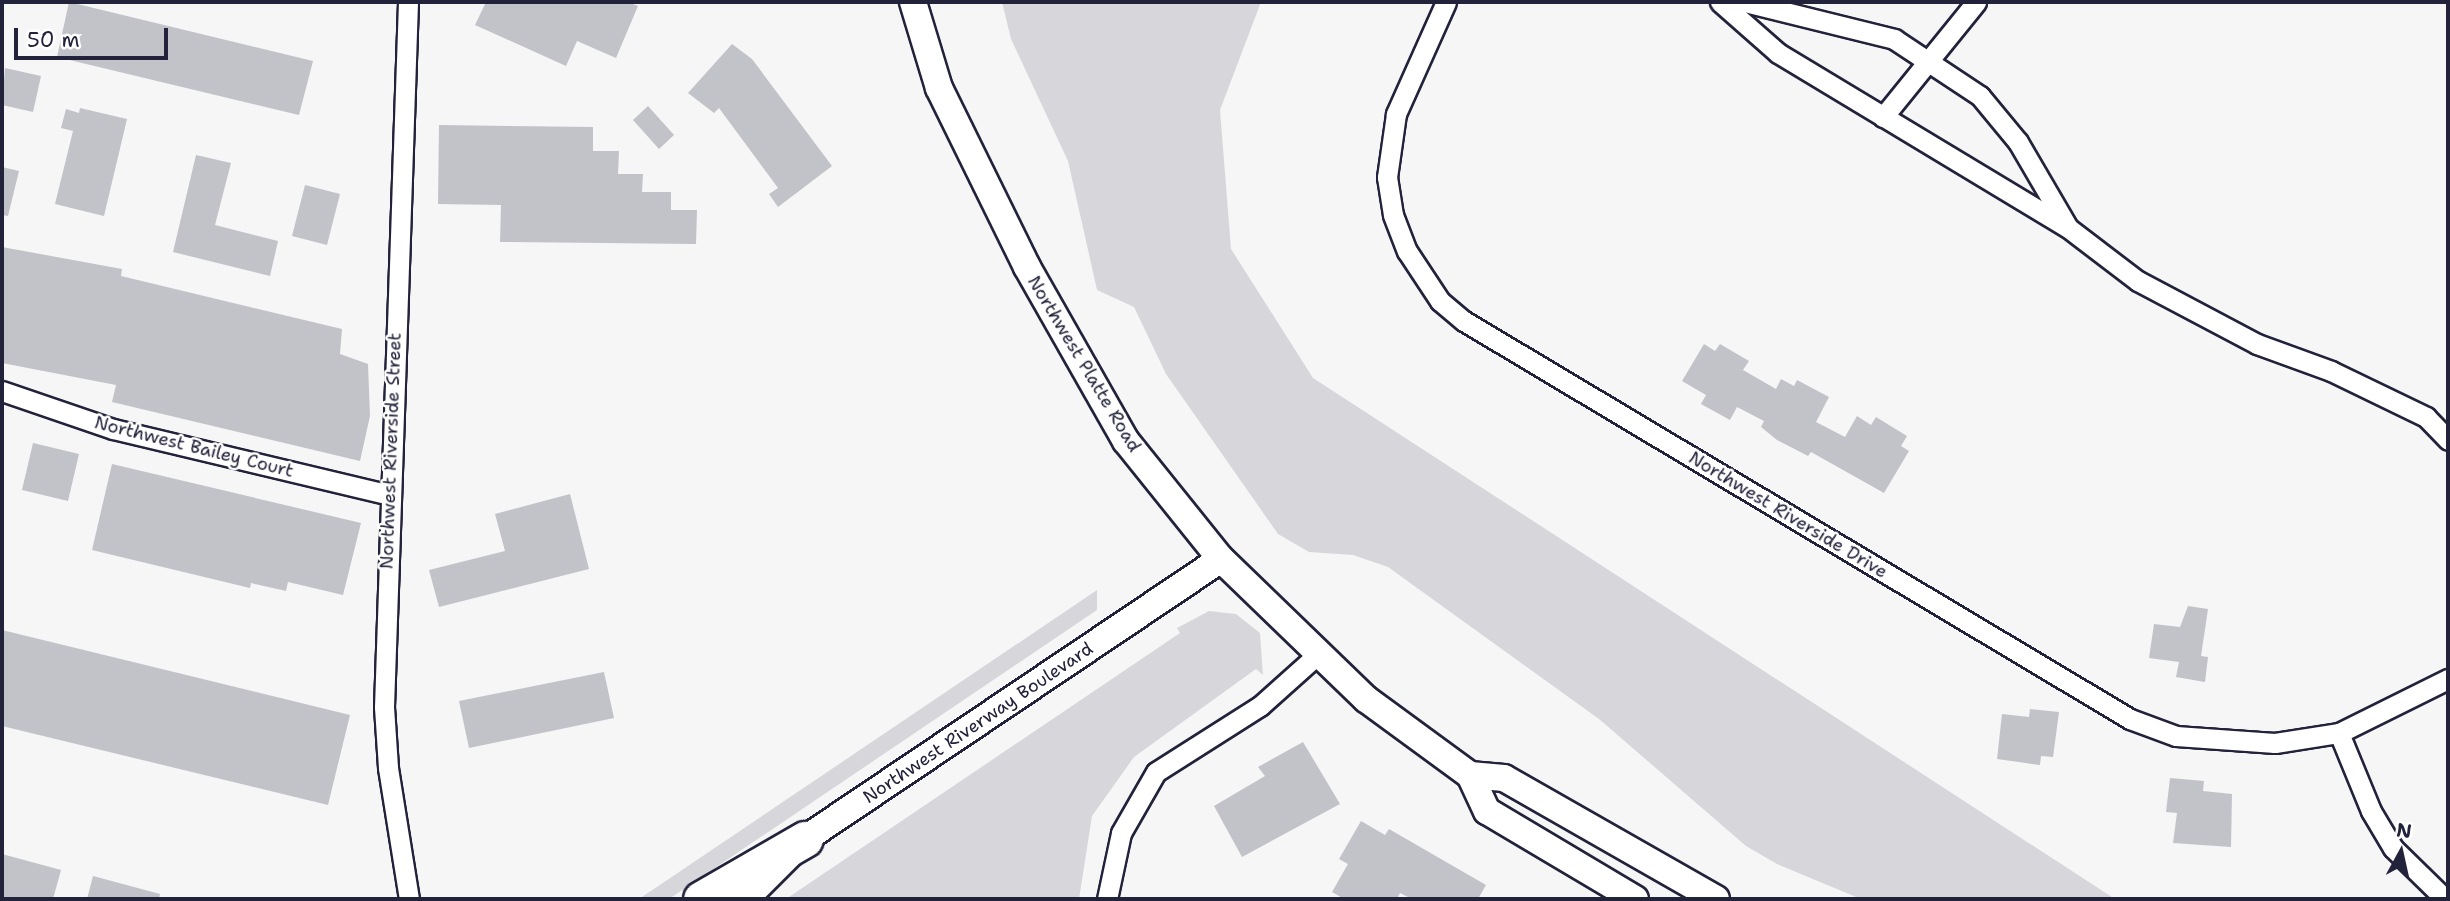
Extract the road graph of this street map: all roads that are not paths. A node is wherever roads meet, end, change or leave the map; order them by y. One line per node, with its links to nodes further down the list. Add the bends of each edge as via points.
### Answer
1 (408, 2): 12 (street, Northwest Riverside Street)
2 (913, 2): 13 (main road, Northwest Platte Road, via 939,88 1027,267 1126,441)
3 (1446, 2): 16 (street, Northwest Riverside Drive, via 1395,114 1387,177 1393,215 1407,251 1440,301 1464,321 2130,719 2176,736 2222,743 2274,743)
4 (1720, 2): 8 (street, via 1777,53)
5 (1745, 2): 7 (street, via 1894,39)
6 (1976, 2): 7 (street)
7 (1928, 61): 8 (street); 9 (street, via 1987,105 2018,142)
8 (1882, 117): 9 (street)
9 (2067, 227): 11 (street, via 2137,282 2257,344 2331,371 2426,417)
10 (2, 391): 12 (street, Northwest Bailey Court, via 113,429)
11 (2448, 440)
12 (389, 495): 19 (street, Northwest Riverside Street, via 384,707 388,768)
13 (1221, 559): 14 (main road, Northwest Platte Road); 18 (main road, Northwest Riverway Boulevard)
14 (1316, 656): 17 (main road, Northwest Platte Road); 22 (street, via 1260,706 1156,772 1121,833)
15 (2448, 679): 16 (street, Northwest Riverside Drive)
16 (2339, 733): 25 (street, via 2371,811 2393,848)
17 (1469, 775): 23 (main road, Northwest Platte Road, via 1487,811); 24 (main road, via 1504,778)
18 (805, 839): 20 (highway); 21 (main road, Northwest Riverway Boulevard)
19 (409, 899)
20 (701, 899)
21 (746, 899)
22 (1107, 899)
23 (1635, 899)
24 (1716, 899)
25 (2445, 899)

